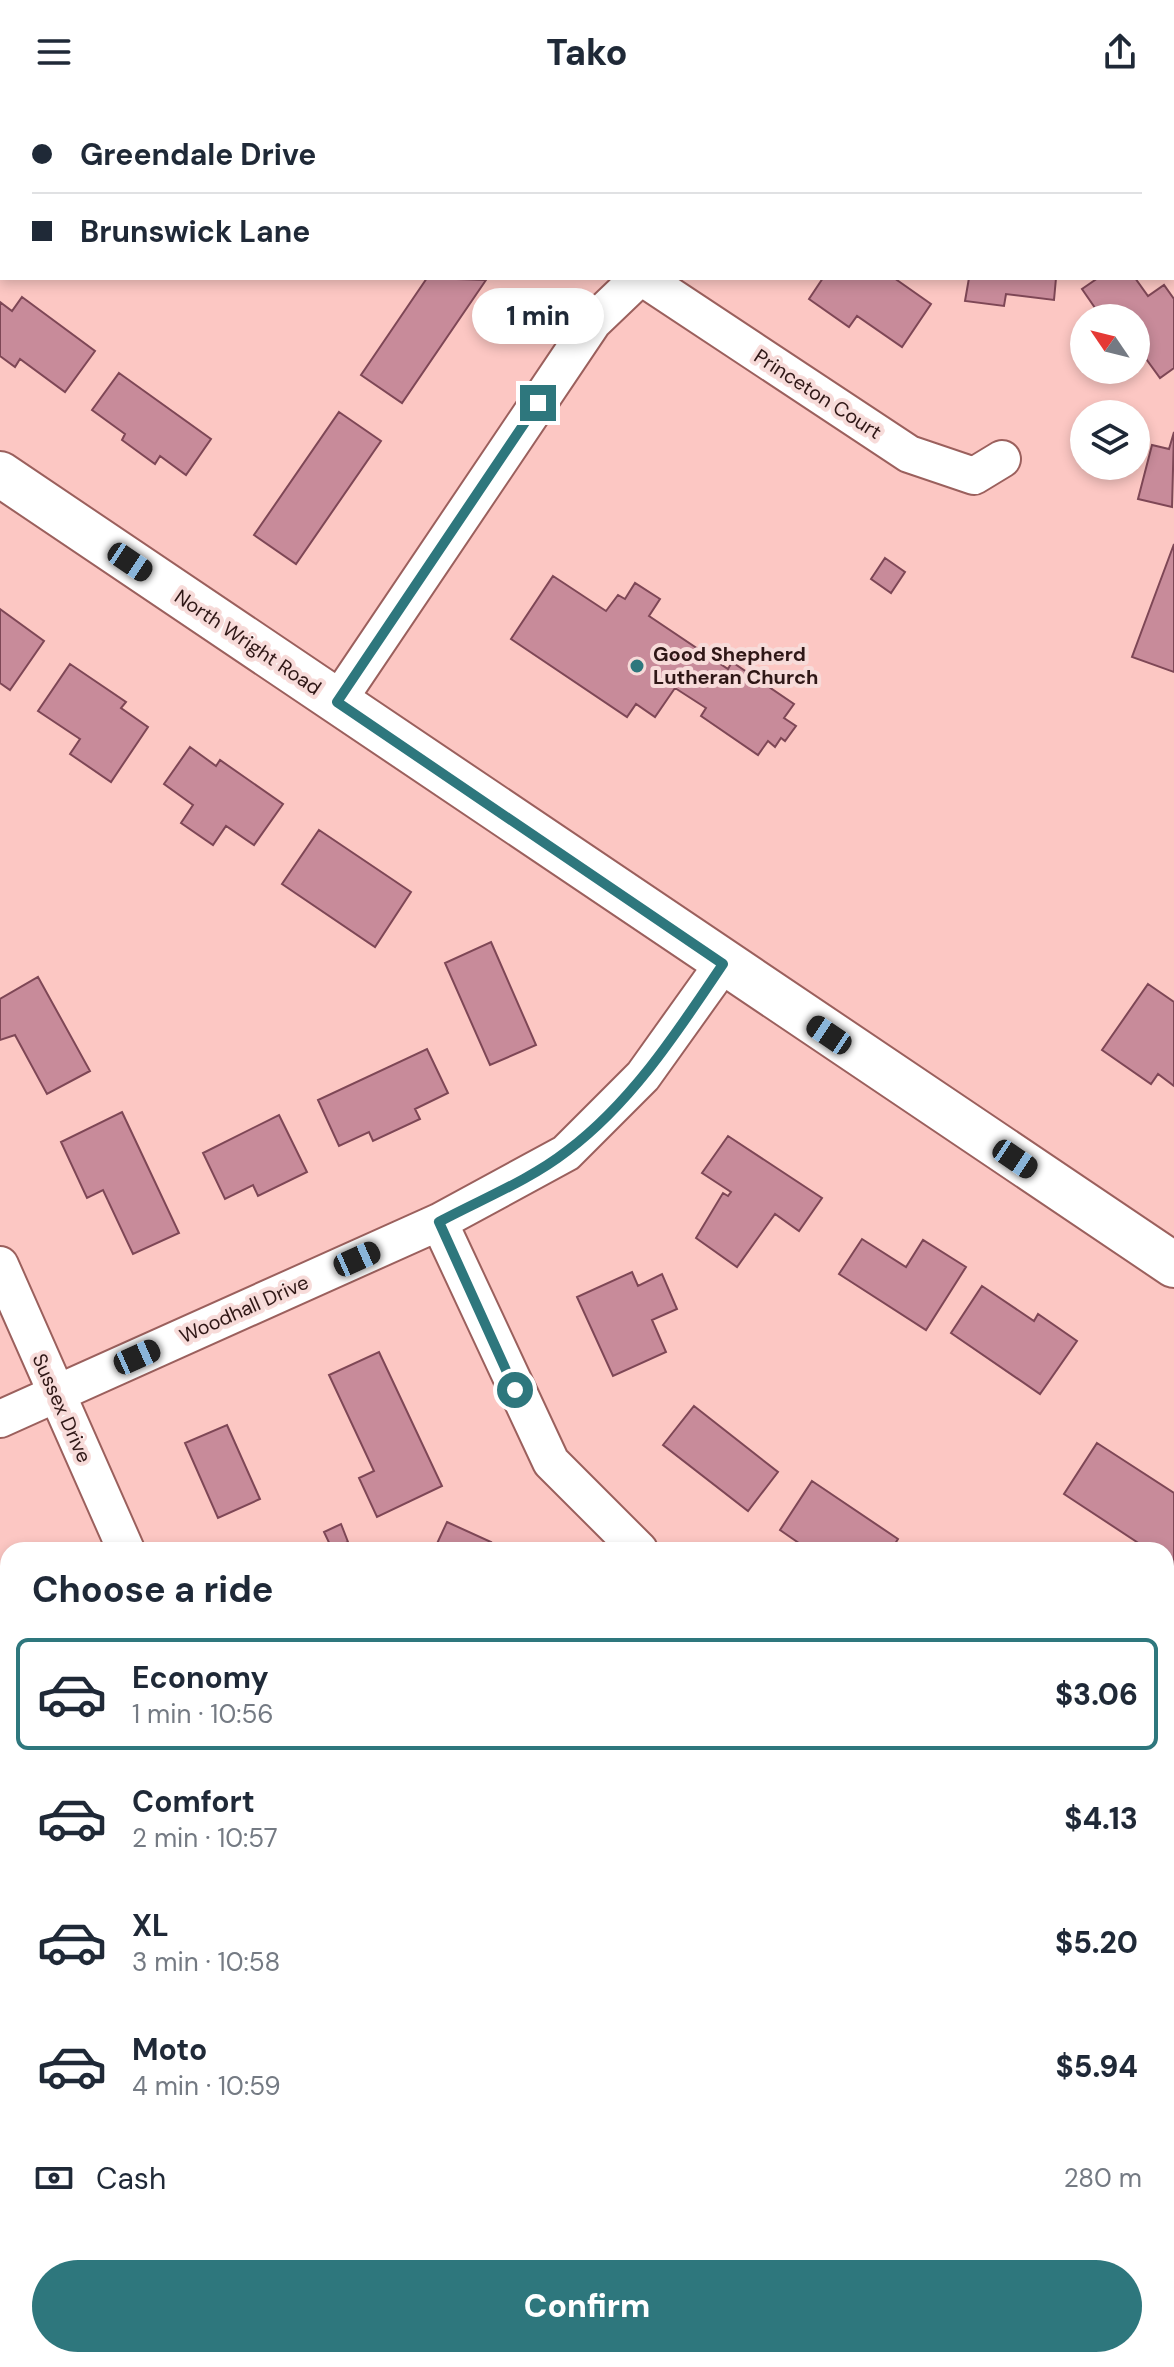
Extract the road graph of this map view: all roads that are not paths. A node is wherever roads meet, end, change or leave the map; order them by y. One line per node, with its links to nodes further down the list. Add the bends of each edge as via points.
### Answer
1 (639, 280): 5 (street, via 593,322)
2 (644, 280): 3 (street, Princeton Court, via 909,454 974,476)
3 (1002, 459)
4 (0, 474): 5 (main road, North Wright Road)
5 (337, 702): 6 (main road, North Wright Road)
6 (723, 964): 7 (street, Woodhall Drive, via 643,1076 566,1153); 9 (main road, North Wright Road)
7 (439, 1222): 10 (street, Woodhall Drive); 13 (street, via 551,1462)
8 (0, 1265): 10 (street, Sussex Drive)
9 (1174, 1265)
10 (55, 1393): 11 (street, Woodhall Drive); 12 (street, Sussex Drive)
11 (0, 1419)
12 (122, 1542)
13 (631, 1542)

